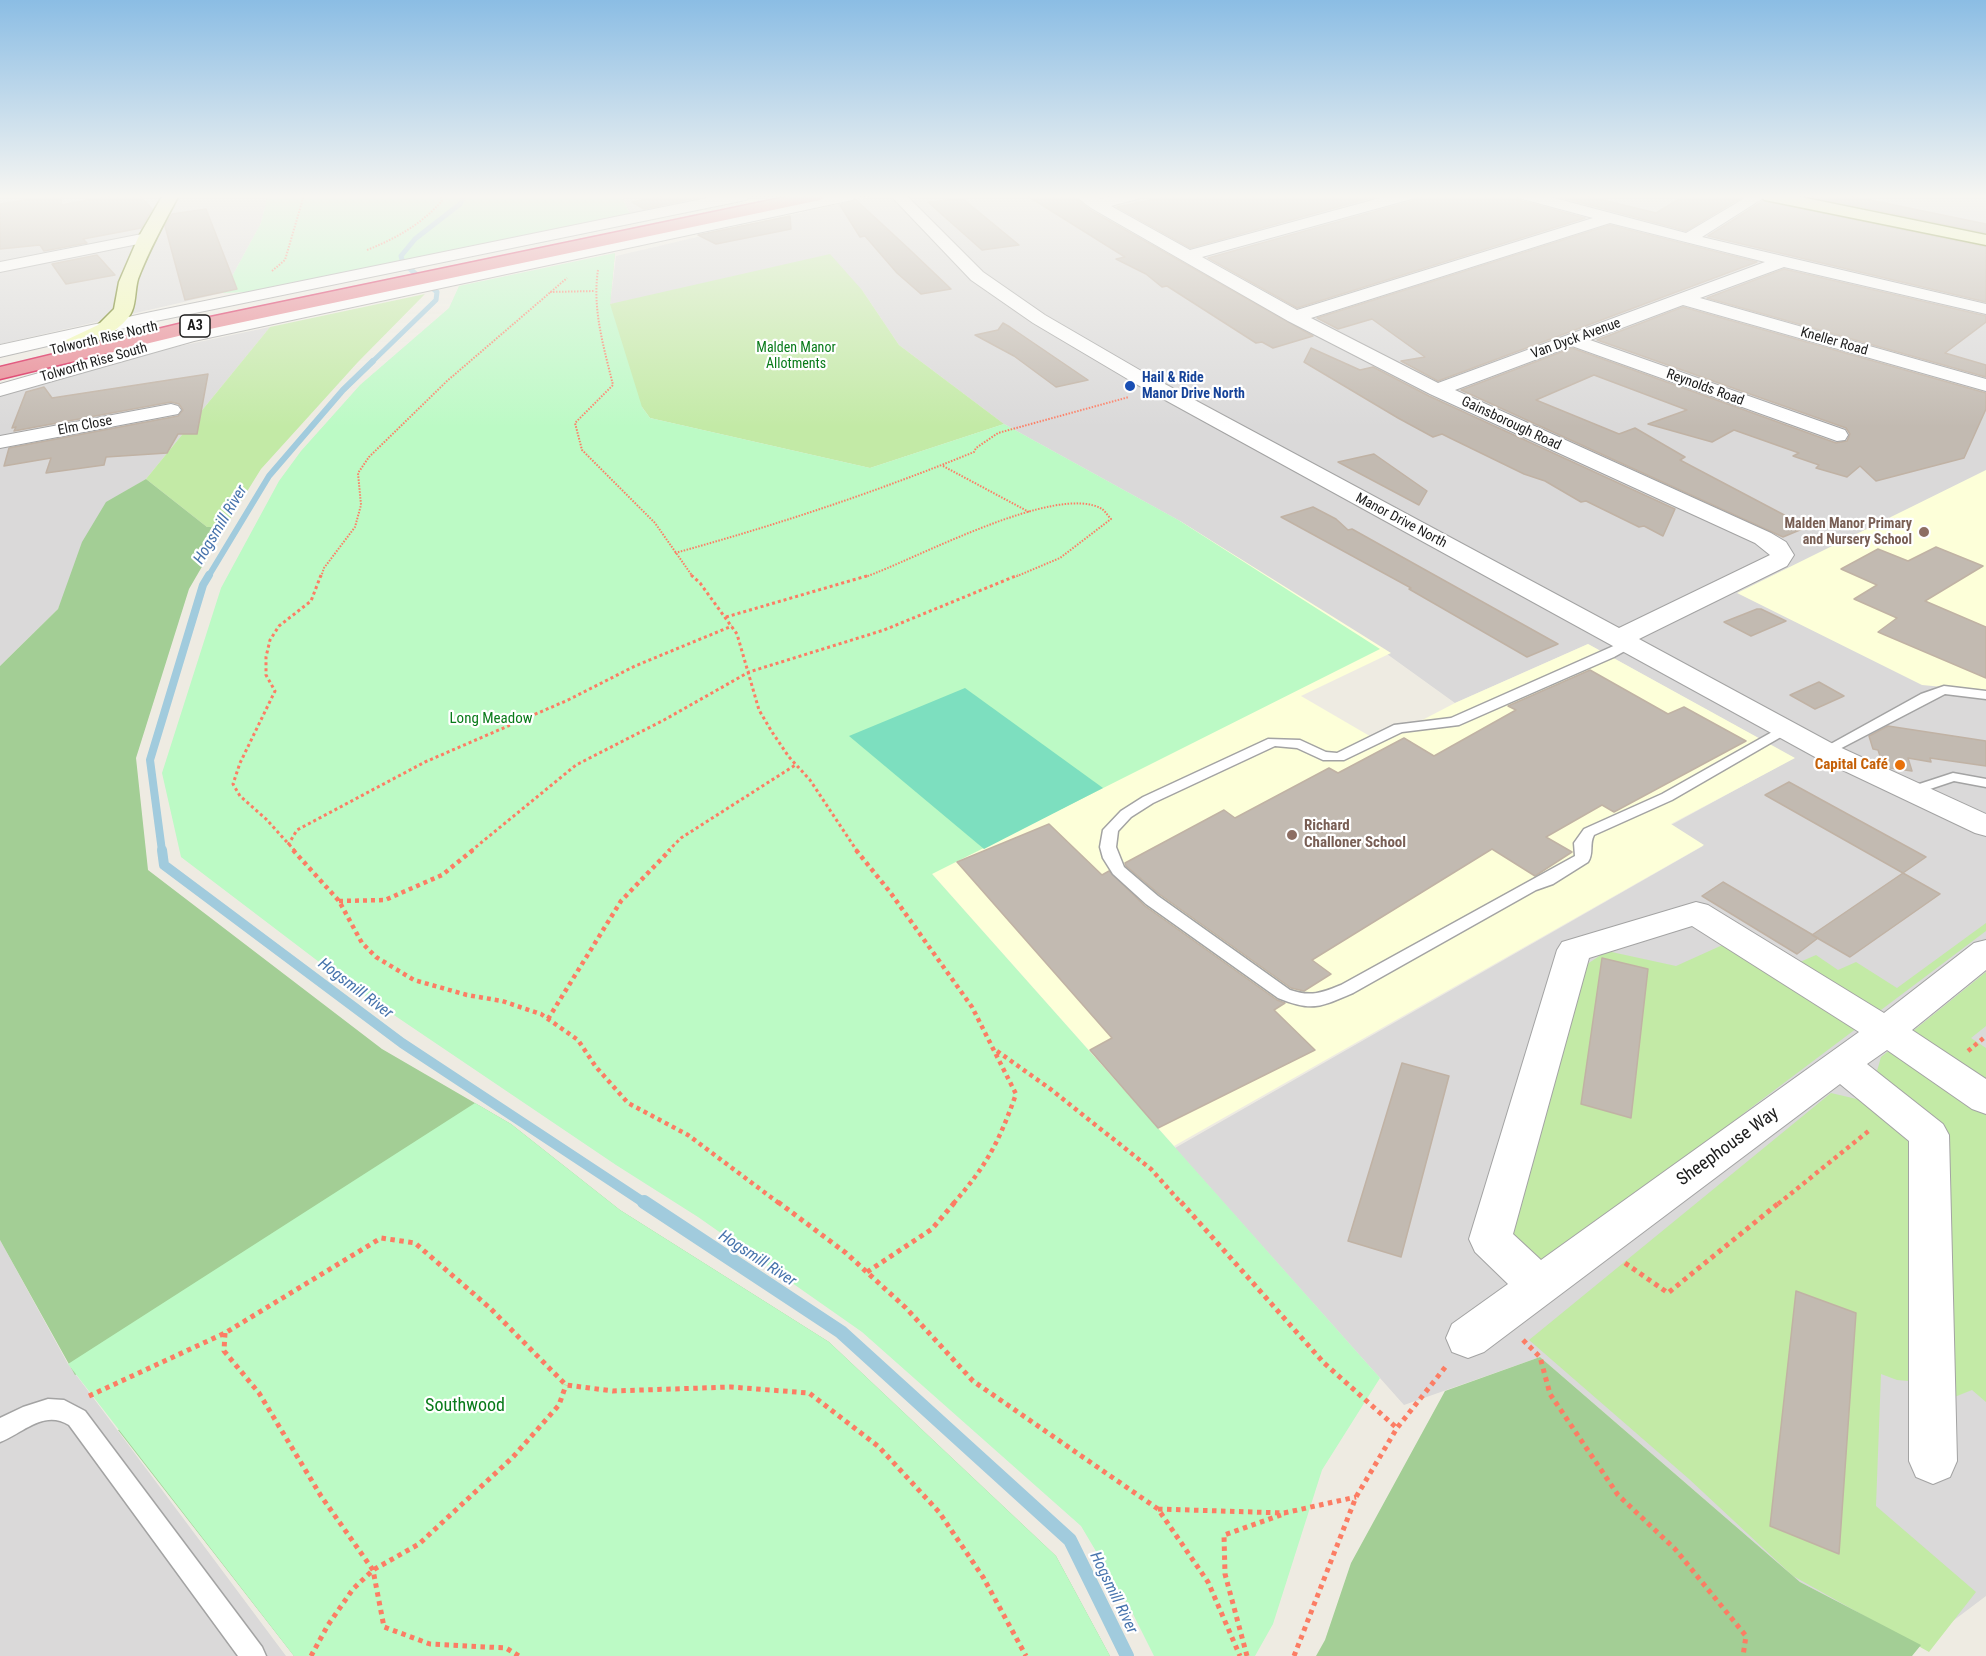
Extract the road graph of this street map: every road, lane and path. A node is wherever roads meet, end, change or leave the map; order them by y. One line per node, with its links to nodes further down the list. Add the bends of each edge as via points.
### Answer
1 (132, 272): 18 (street)
2 (273, 272): 15 (path, via 263,281 263,288)
3 (432, 272): 12 (highway, A3)
4 (432, 272): 12 (street)
5 (574, 272): 14 (path)
6 (597, 272): 13 (path)
7 (973, 272): 28 (street, Manor Drive North, via 1039,319)
8 (1215, 272): 20 (street, Gainsborough Road)
9 (1437, 272): 20 (street)
10 (1753, 272): 16 (street, Van Dyck Avenue)
11 (1831, 272): 17 (street)
12 (388, 282): 15 (street, Tolworth Rise North); 23 (highway, Tolworth Rise North / A3); 26 (highway, Tolworth Rise South / A3); 29 (street, Tolworth Rise South)
13 (595, 291): 14 (path); 36 (path, via 614,385 575,423 582,450 655,523)
14 (549, 292): 49 (path, via 447,381 369,457 358,473 361,505 356,527 324,568 311,601 279,626 270,640 266,675 275,691 233,784)
15 (271, 293): 19 (street, Tolworth Rise North)
16 (1683, 299): 22 (street, Van Dyck Avenue); 27 (street, Kneller Road)
17 (1986, 309)
18 (123, 311): 19 (street); 21 (street)
19 (151, 317): 21 (street, Tolworth Rise North)
20 (1294, 317): 30 (street, Gainsborough Road)
21 (105, 329): 23 (street); 24 (street, Tolworth Rise North)
22 (1573, 340): 30 (street, Van Dyck Avenue); 32 (street, Reynolds Road)
23 (69, 346): 25 (highway, Tolworth Rise North / A3)
24 (0, 351)
25 (0, 363)
26 (0, 373)
27 (1986, 385)
28 (1159, 389): 34 (path, via 998,433 974,452); 39 (street, Manor Drive North)
29 (0, 390)
30 (1437, 390): 39 (street, Gainsborough Road, via 1763,538 1782,555 1778,561)
31 (171, 410): 33 (street, Elm Close)
32 (1837, 435)
33 (0, 442)
34 (942, 466): 35 (path); 36 (path, via 770,526)
35 (1030, 512): 37 (path, via 991,524 885,570); 40 (path, via 1055,505 1084,504 1102,509 1111,519 1060,558 884,630)
36 (675, 553): 37 (path)
37 (726, 617): 38 (path)
38 (732, 626): 40 (path); 49 (path, via 425,762 297,830)
39 (1623, 641): 42 (street, Manor Drive North); 42 (lane, via 1609,654 1454,722 1399,728 1339,757 1323,756 1300,744 1273,742 1126,814 1111,830 1111,858 1118,870 1152,900 1276,988 1302,1001 1318,1001 1386,969 1583,858 1582,843 1589,832 1667,797)
40 (749, 672): 44 (path, via 759,710); 50 (path, via 576,765 442,875 385,900)
41 (1986, 695): 43 (lane, via 1944,690)
42 (1786, 730): 43 (street, Manor Drive North)
43 (1825, 751): 46 (street, Manor Drive North)
44 (796, 764): 52 (path, via 681,838 621,901); 55 (path, via 972,1007)
45 (1986, 783): 46 (lane, via 1953,777)
46 (1922, 797): 47 (street, Manor Drive North); 48 (street, Manor Drive North)
47 (1986, 810)
48 (1986, 826)
49 (288, 845): 50 (path)
50 (339, 901): 52 (path, via 362,943 376,957 414,980 502,1001)
51 (1986, 952): 53 (street, Sheephouse Way)
52 (548, 1019): 61 (path, via 578,1040 628,1103 688,1135 846,1252)
53 (1886, 1031): 56 (street, Sheephouse Way); 57 (street); 62 (street, via 1696,913 1574,950 1490,1239)
54 (1986, 1036): 57 (path)
55 (996, 1050): 61 (path, via 1016,1094 1000,1138 979,1174 933,1229); 68 (path, via 1151,1169 1324,1364)
56 (1841, 1064): 59 (street); 60 (street, Sheephouse Way)
57 (1944, 1070): 58 (street)
58 (1986, 1099)
59 (1896, 1109): 60 (path, via 1668,1293); 70 (street, via 1929,1135)
60 (1598, 1243): 62 (street, Sheephouse Way)
61 (867, 1272): 72 (path, via 973,1381)
62 (1539, 1286): 64 (street, Sheephouse Way)
63 (225, 1333): 66 (path, via 381,1238 415,1244 490,1308); 67 (path); 74 (path, via 224,1351 259,1393 321,1496)
64 (1468, 1338): 68 (path)
65 (1540, 1357): 82 (path, via 1550,1394 1618,1495 1675,1549 1746,1636)
66 (566, 1385): 74 (path, via 559,1405 513,1457 419,1544); 78 (path, via 613,1391 731,1387 809,1393 879,1447 939,1512 982,1577)
67 (63, 1410): 69 (lane, via 25,1416); 75 (lane, via 87,1429)
68 (1397, 1428): 71 (path)
69 (0, 1431)
70 (1933, 1461)
71 (1356, 1497): 73 (path); 81 (path)
72 (1158, 1509): 73 (path); 79 (path, via 1208,1582)
73 (1284, 1513): 80 (path, via 1224,1535 1225,1574)
74 (373, 1570): 76 (path, via 353,1589); 77 (path, via 384,1627 430,1644 506,1648)
75 (253, 1656)
76 (311, 1656)
77 (519, 1656)
78 (1026, 1656)
79 (1240, 1656)
80 (1247, 1656)
81 (1294, 1656)
82 (1743, 1656)

